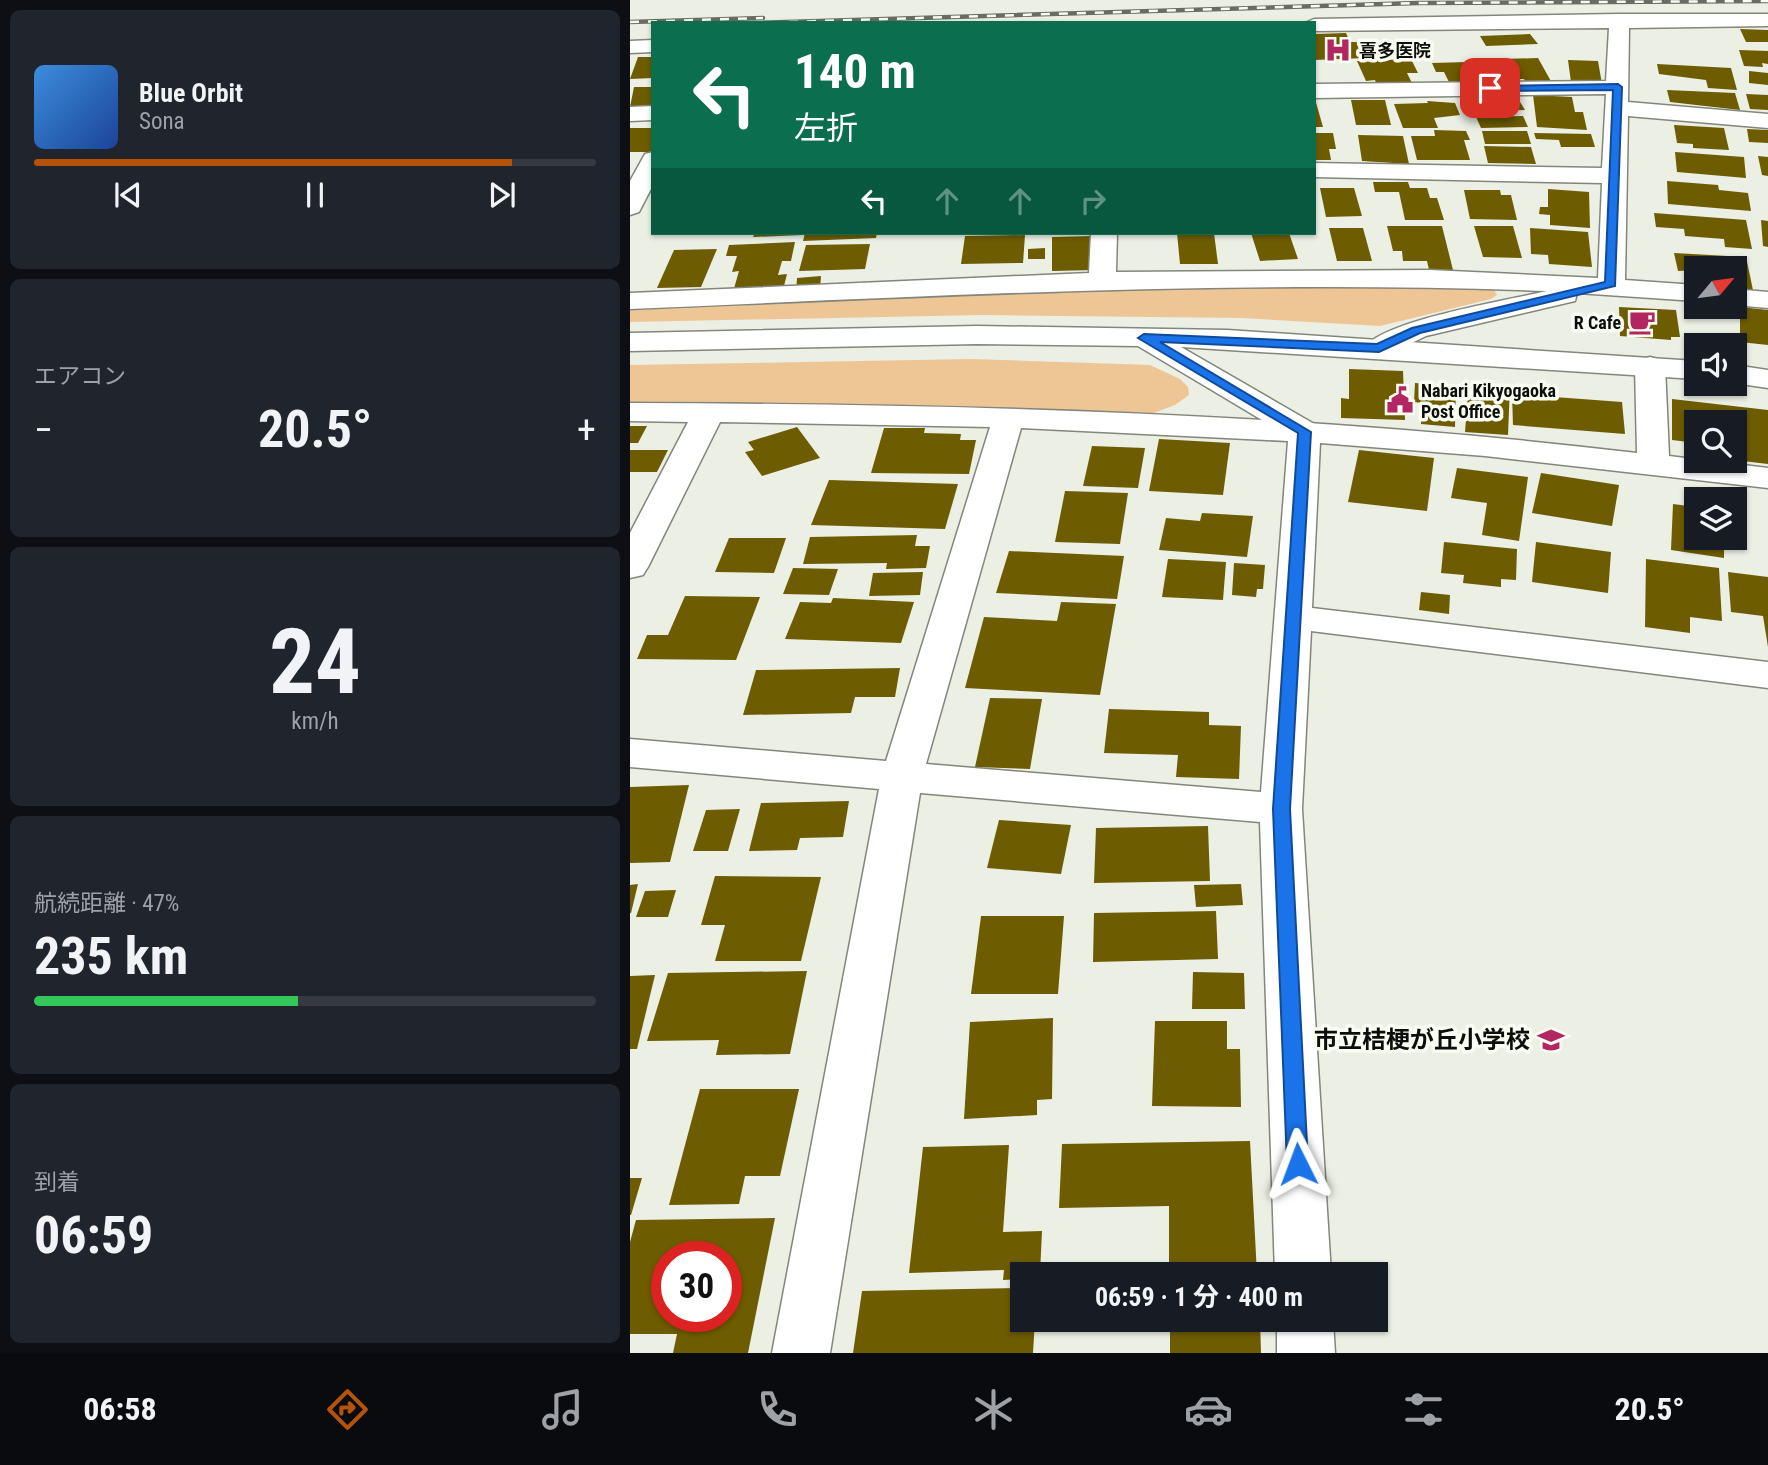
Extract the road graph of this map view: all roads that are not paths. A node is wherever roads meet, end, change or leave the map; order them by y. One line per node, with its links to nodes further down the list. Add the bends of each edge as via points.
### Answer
1 (1619, 20): 2 (street); 3 (street); 7 (street)
2 (1768, 20)
3 (1316, 25)
4 (651, 46): 5 (street)
5 (630, 47)
6 (1316, 91): 7 (street)
7 (1617, 97): 10 (street); 13 (street)
8 (651, 113): 9 (street)
9 (630, 114)
10 (1768, 121)
11 (651, 164): 14 (street)
12 (1316, 170): 13 (street)
13 (1615, 176): 17 (street)
14 (637, 197)
15 (1104, 235): 16 (street)
16 (1102, 281): 17 (street, via 1332,275); 21 (street)
17 (1611, 284): 18 (street); 24 (street, via 1416,330)
18 (1684, 292)
19 (1747, 298): 20 (street)
20 (1768, 300)
21 (630, 301)
22 (1144, 338): 23 (street, via 977,335); 24 (street); 32 (street)
23 (630, 342)
24 (1379, 348): 25 (street)
25 (1650, 366): 26 (street); 33 (street)
26 (1684, 369)
27 (1747, 376): 28 (street)
28 (1768, 379)
29 (630, 412): 30 (street)
30 (709, 412): 31 (street); 35 (street)
31 (1008, 419): 32 (street); 39 (street)
32 (1305, 432): 33 (street, via 1481,444); 36 (street)
33 (1653, 463): 34 (street)
34 (1768, 478)
35 (630, 566)
36 (1292, 617): 37 (street); 40 (street)
37 (1768, 675)
38 (630, 753): 39 (street)
39 (902, 777): 40 (street); 43 (street)
40 (1281, 809): 41 (street)
41 (1302, 1262)
42 (1305, 1332): 44 (street)
43 (801, 1353)
44 (1306, 1353)

